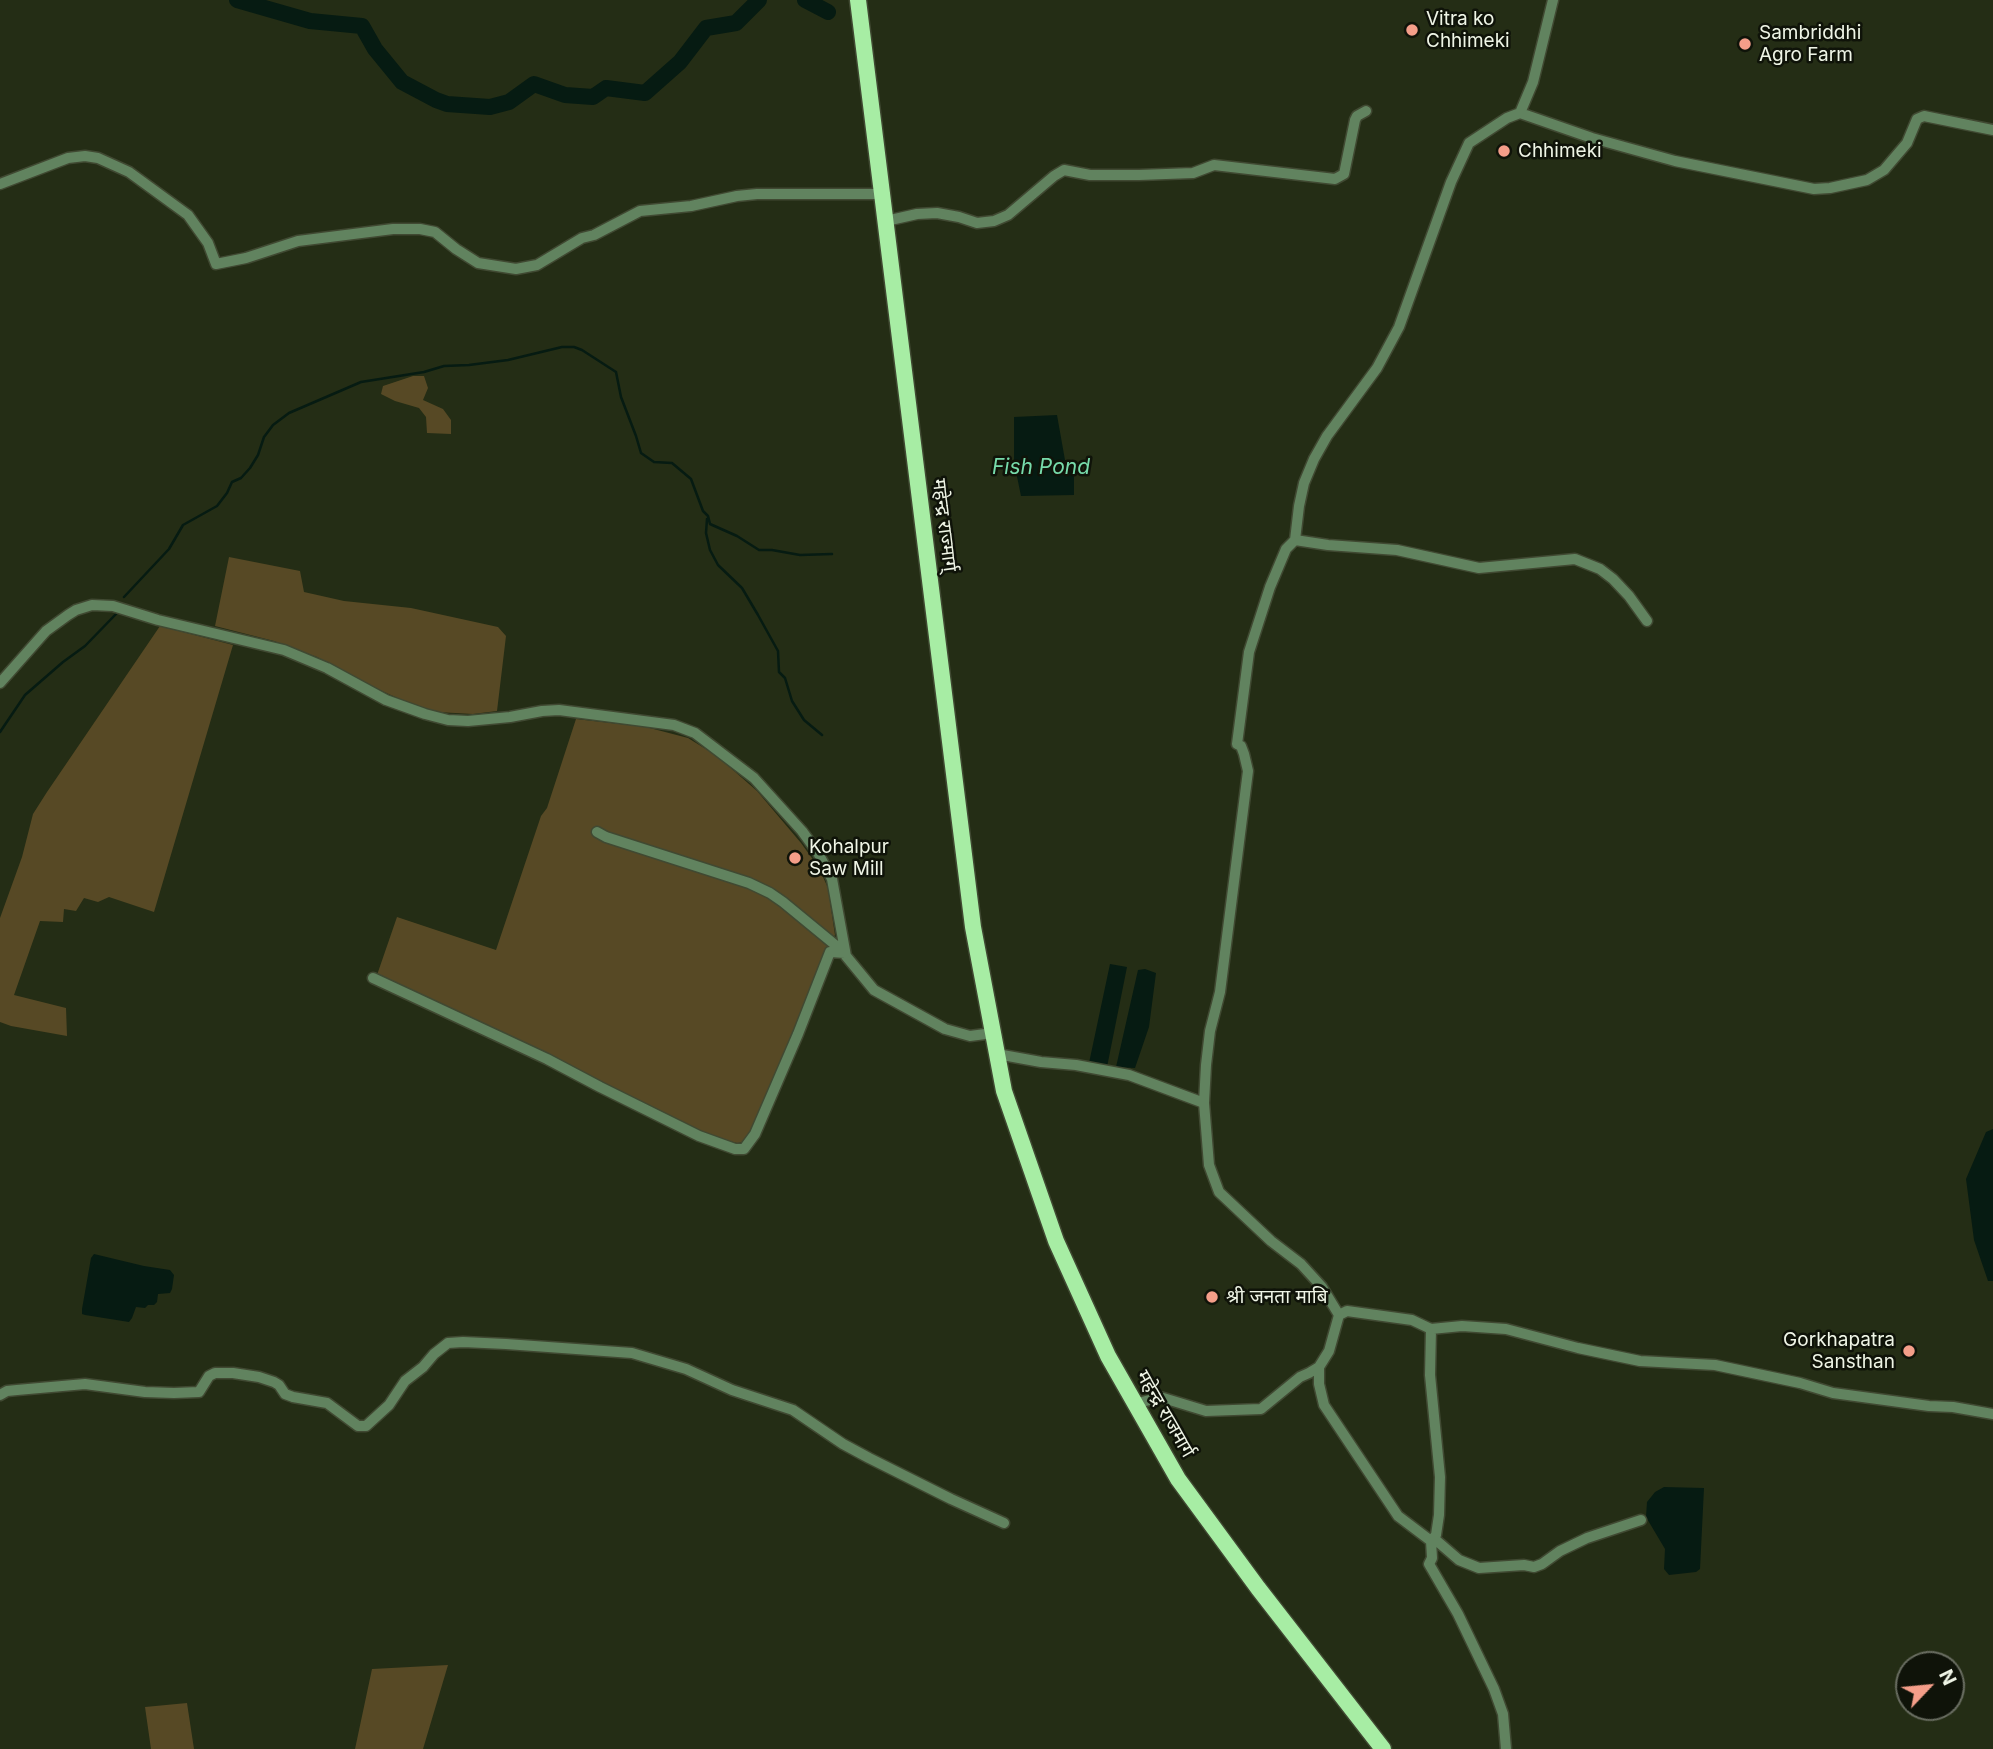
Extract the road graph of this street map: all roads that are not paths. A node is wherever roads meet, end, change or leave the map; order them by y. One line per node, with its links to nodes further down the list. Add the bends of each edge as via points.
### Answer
1 (859, 0): 7 (highway, महेन्द्र राज्मार्ग्)
2 (1553, 0): 4 (street, via 1533,82)
3 (1366, 111): 8 (street, via 1355,120 1344,174 1335,179 1227,165 1193,173 1139,175 1064,170 994,221 977,223 937,213)
4 (1520, 113): 5 (street, via 1675,161 1814,189 1867,180 1884,170 1907,143 1917,119 1924,116); 9 (street, via 1469,143 1399,327 1377,368 1314,459 1302,494)
5 (1993, 130)
6 (0, 184): 7 (street, via 68,158 99,158 129,172 188,215 216,264 298,241 420,229 435,232 478,263 516,269 537,265 640,211 747,195)
7 (883, 194): 8 (highway, महेन्द्र राज्मार्ग्)
8 (886, 221): 15 (highway, महेन्द्र राज्मार्ग्, via 973,927)
9 (1295, 540): 10 (street, via 1397,550 1479,568 1575,559 1613,579); 17 (street, via 1286,549 1270,587 1249,652 1237,744 1248,771 1245,802 1220,992 1210,1031)
10 (1647, 621)
11 (0, 683): 13 (street, via 46,631 68,615 92,605 113,606 284,650 386,700 449,720 559,710 674,725 695,733 754,778 802,831 832,879)
12 (597, 832): 13 (street, via 749,883 783,902)
13 (845, 953): 14 (street, via 830,951 755,1134 744,1149 699,1136); 15 (street, via 874,990 945,1029 970,1036)
14 (373, 978)
15 (993, 1033): 16 (highway, महेन्द्र राज्मार्ग्)
16 (997, 1054): 17 (street, via 1129,1075); 22 (highway, महेन्द्र राजमार्ग, via 1004,1091 1056,1241)
17 (1205, 1103): 18 (street, via 1209,1165 1219,1192 1301,1264)
18 (1339, 1315): 19 (street, via 1347,1311 1412,1320); 20 (street, via 1329,1351)
19 (1431, 1329): 23 (street, via 1506,1329 1640,1361 1715,1365 1833,1393); 26 (street, via 1430,1375 1440,1477 1439,1515)
20 (1319, 1367): 22 (street, via 1261,1409 1206,1411 1160,1397); 26 (street, via 1324,1405 1337,1427 1398,1516)
21 (0, 1395): 25 (street, via 85,1384 145,1392 200,1392 209,1376 233,1373 274,1382 285,1394 327,1403 358,1426 366,1426 389,1405 405,1381 448,1343 632,1353 793,1410 842,1444)
22 (1135, 1404): 27 (highway, महेन्द्र राजमार्ग, via 1186,1490)
23 (1993, 1414)
24 (1641, 1520): 26 (street, via 1587,1538 1534,1567 1479,1568)
25 (1004, 1523)
26 (1431, 1541): 28 (street, via 1429,1564 1494,1689 1503,1714)
27 (1383, 1749)
28 (1506, 1749)

